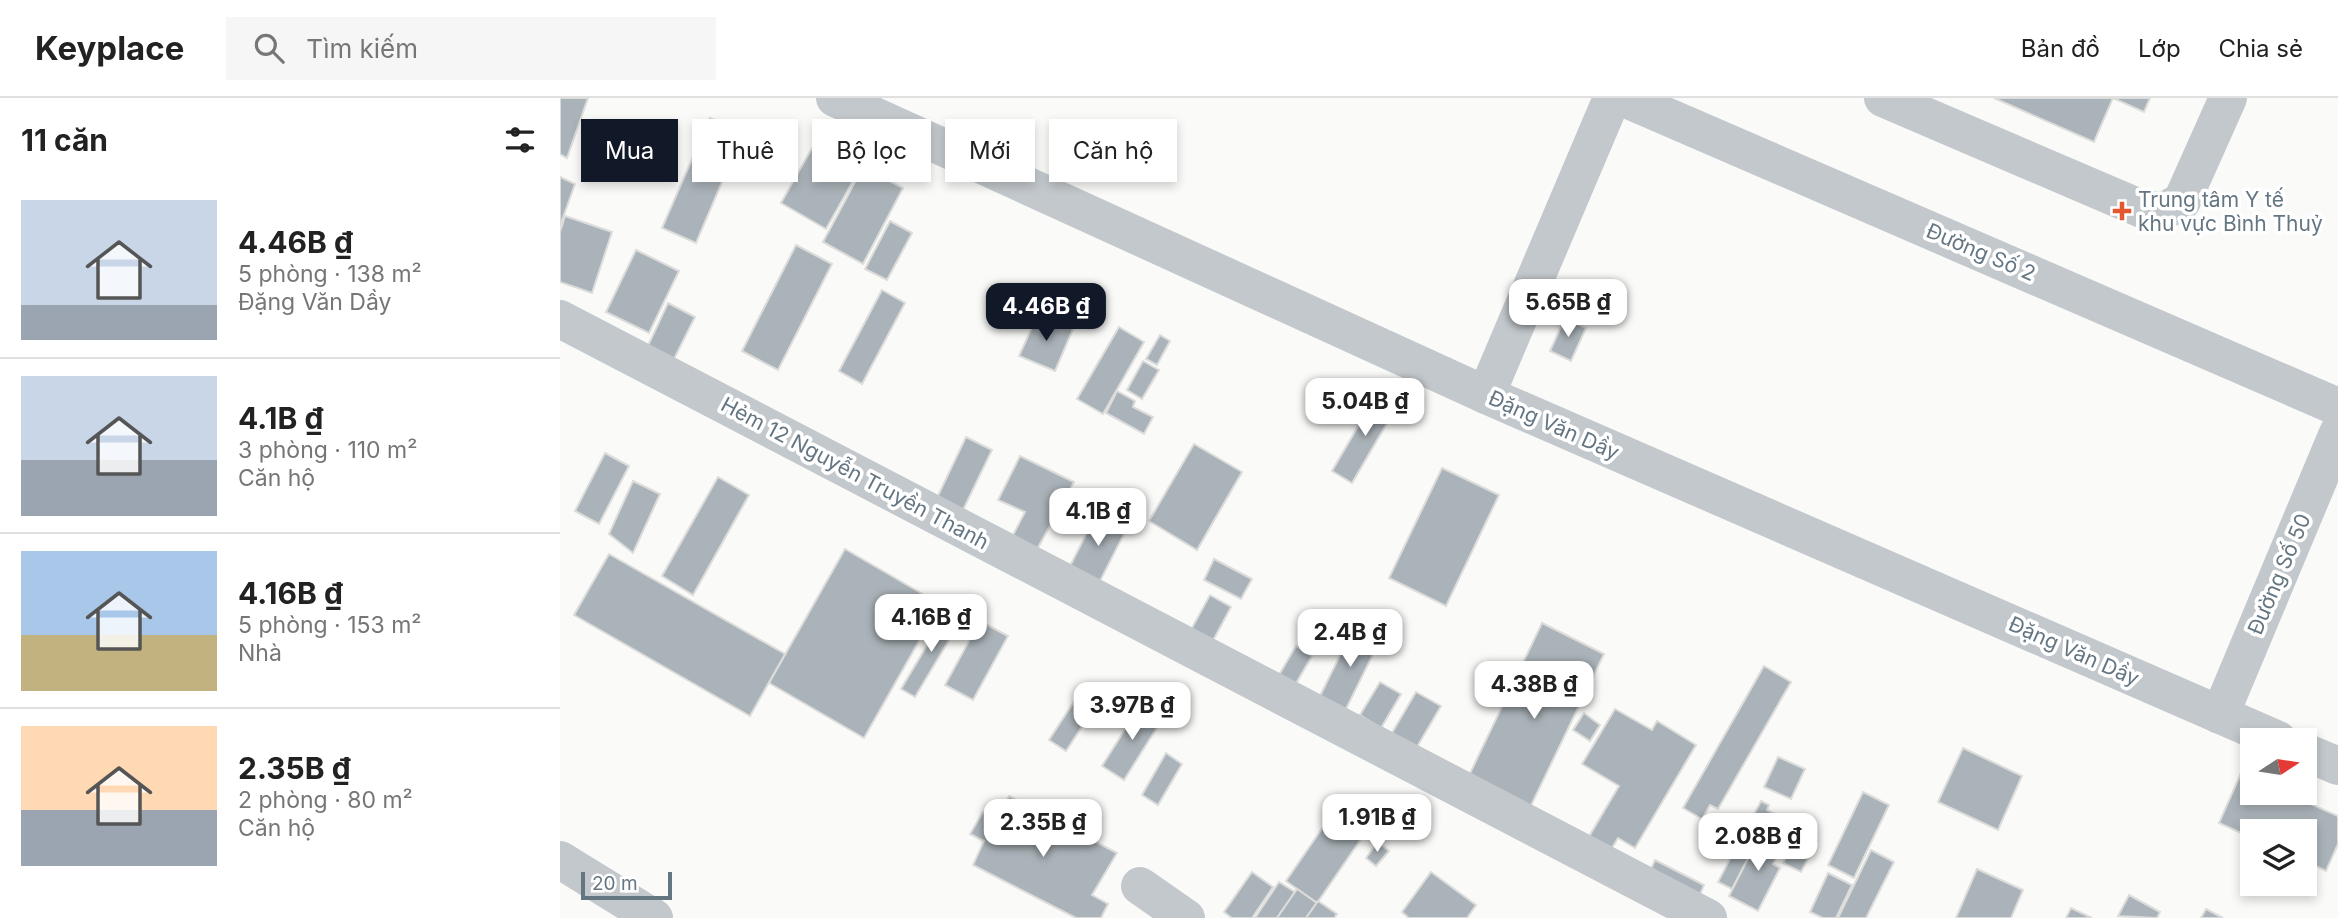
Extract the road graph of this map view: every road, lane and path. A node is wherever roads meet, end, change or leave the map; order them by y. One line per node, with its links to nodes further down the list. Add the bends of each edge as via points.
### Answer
1 (835, 98): 7 (street, Đặng Văn Dầy)
2 (1612, 98): 7 (street)
3 (1624, 98): 8 (street, Đường Số 2)
4 (1883, 98): 5 (street, via 2142,209 2164,211 2182,201)
5 (2228, 98)
6 (560, 319): 18 (street, Hẻm 12 Nguyễn Truyền Thanh)
7 (1486, 395): 10 (street, Đặng Văn Dầy)
8 (2338, 407)
9 (2338, 433): 10 (street, Đường Số 50)
10 (2220, 715): 11 (street, Đặng Văn Dầy)
11 (2250, 728)
12 (2317, 757): 13 (street)
13 (2338, 766)
14 (560, 860): 16 (street)
15 (1140, 886): 17 (street)
16 (654, 918)
17 (1186, 918)
18 (1708, 918)

